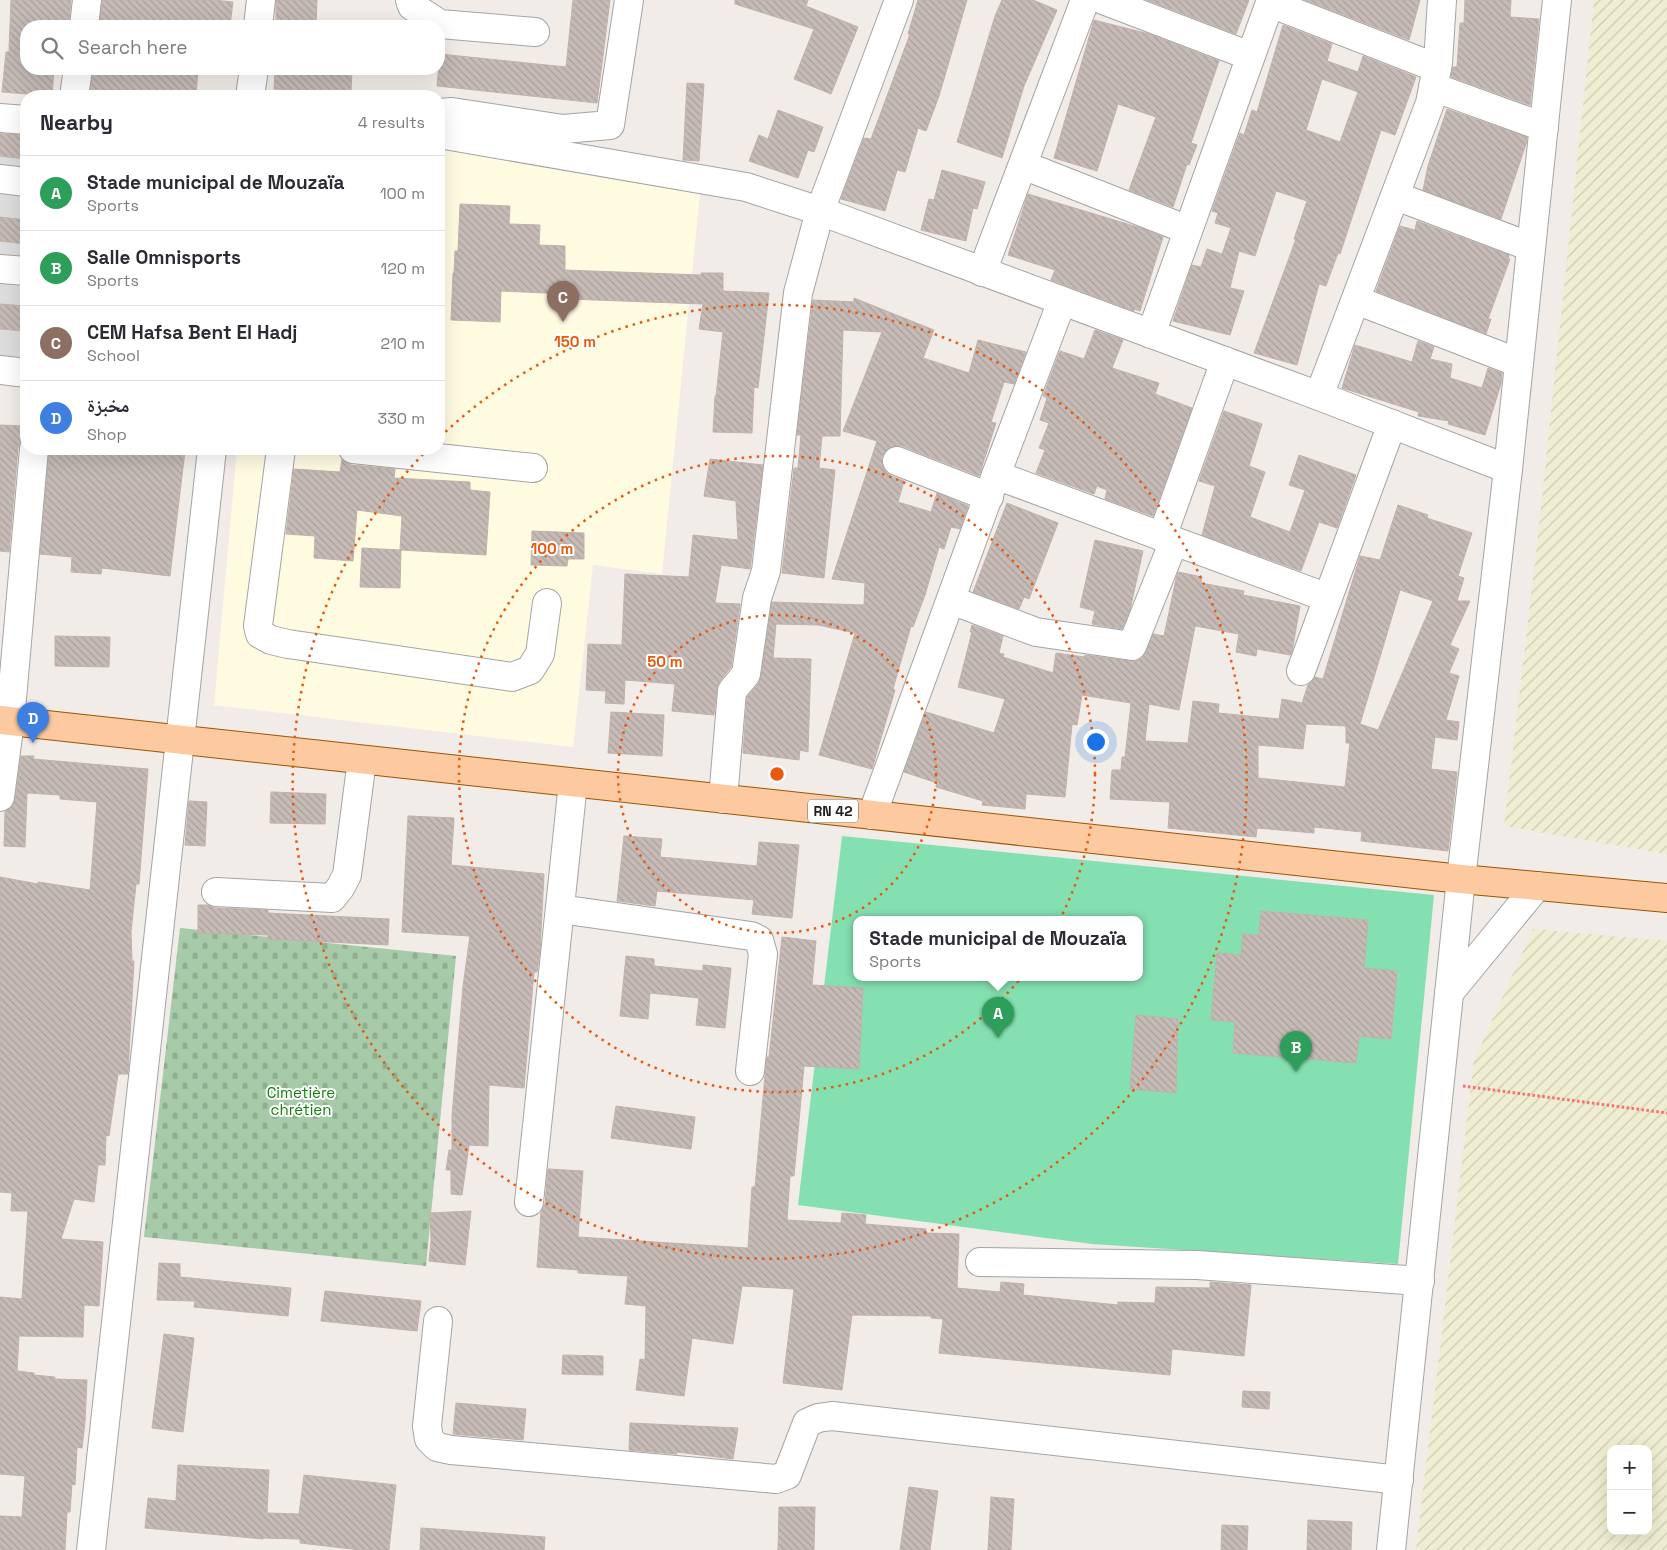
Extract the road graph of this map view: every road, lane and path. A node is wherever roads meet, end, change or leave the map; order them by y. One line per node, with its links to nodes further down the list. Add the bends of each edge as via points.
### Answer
1 (87, 0): 11 (street)
2 (261, 0): 12 (street)
3 (410, 0): 13 (street, via 412,6)
4 (629, 0): 22 (street, via 610,125 564,129)
5 (1085, 0): 27 (street)
6 (1103, 0): 16 (street)
7 (1442, 0): 19 (street)
8 (1557, 0): 25 (street)
9 (1271, 2): 16 (street); 19 (street)
10 (890, 3): 31 (street)
11 (85, 20)
12 (259, 20)
13 (434, 20)
14 (445, 24): 15 (street)
15 (535, 32)
16 (1250, 56): 32 (street)
17 (77, 75): 20 (street)
18 (254, 75): 21 (street)
19 (1435, 77): 25 (street); 30 (street, via 1430,102)
20 (75, 90)
21 (252, 90)
22 (445, 113)
23 (0, 118): 24 (street)
24 (20, 120)
25 (1544, 127): 33 (street)
26 (445, 135): 31 (street, via 746,187)
27 (1023, 165): 32 (street); 36 (street)
28 (0, 179): 29 (street)
29 (20, 181)
30 (1396, 196): 33 (street); 37 (street)
31 (820, 211): 36 (street); 64 (street, via 798,293 766,571 757,598 746,674 732,691)
32 (1188, 230): 39 (street)
33 (1532, 247): 41 (street)
34 (0, 269): 35 (street)
35 (20, 271)
36 (982, 272): 38 (street)
37 (1356, 300): 41 (street); 44 (street)
38 (1062, 301): 39 (street); 53 (street)
39 (1151, 334): 40 (street)
40 (1225, 361): 44 (street); 54 (street)
41 (1519, 363): 52 (street)
42 (0, 370): 43 (street)
43 (20, 372)
44 (1319, 396): 45 (street)
45 (1392, 424): 52 (street); 55 (street)
46 (33, 455): 59 (street)
47 (211, 455): 60 (street)
48 (280, 455): 57 (street, via 258,626 260,634 288,644 512,677 530,670 540,654)
49 (409, 455): 51 (street)
50 (897, 461): 53 (street)
51 (533, 468)
52 (1508, 469): 66 (street)
53 (993, 486): 54 (street); 56 (street)
54 (1168, 539): 55 (street); 56 (street, via 1132,646 1036,632)
55 (1328, 598): 58 (street)
56 (951, 600): 65 (street)
57 (548, 603)
58 (1301, 671)
59 (5, 721): 60 (main road, RN 42); 63 (street)
60 (180, 740): 61 (main road, RN 42); 80 (street)
61 (362, 760): 62 (main road, RN 42); 68 (street, via 347,875 332,898)
62 (573, 783): 64 (main road, RN 42); 70 (street)
63 (0, 797)
64 (723, 799): 65 (main road, RN 42)
65 (872, 815): 66 (main road, RN 42)
66 (1461, 879): 67 (main road, RN 42); 71 (street)
67 (1537, 886): 69 (main road, RN 42); 71 (street)
68 (216, 892)
69 (1667, 898)
70 (560, 909): 72 (street, via 751,936 759,940 762,954); 75 (street)
71 (1449, 993): 73 (street)
72 (750, 1072)
73 (1440, 1083): 74 (path); 77 (street)
74 (1667, 1114)
75 (529, 1202)
76 (980, 1262): 77 (street, via 1197,1265)
77 (1420, 1281): 79 (street)
78 (438, 1321): 79 (street, via 427,1426 429,1440 451,1450 776,1479 787,1476 807,1423 832,1416)
79 (1399, 1480): 81 (street)
80 (91, 1550)
81 (1391, 1550)

